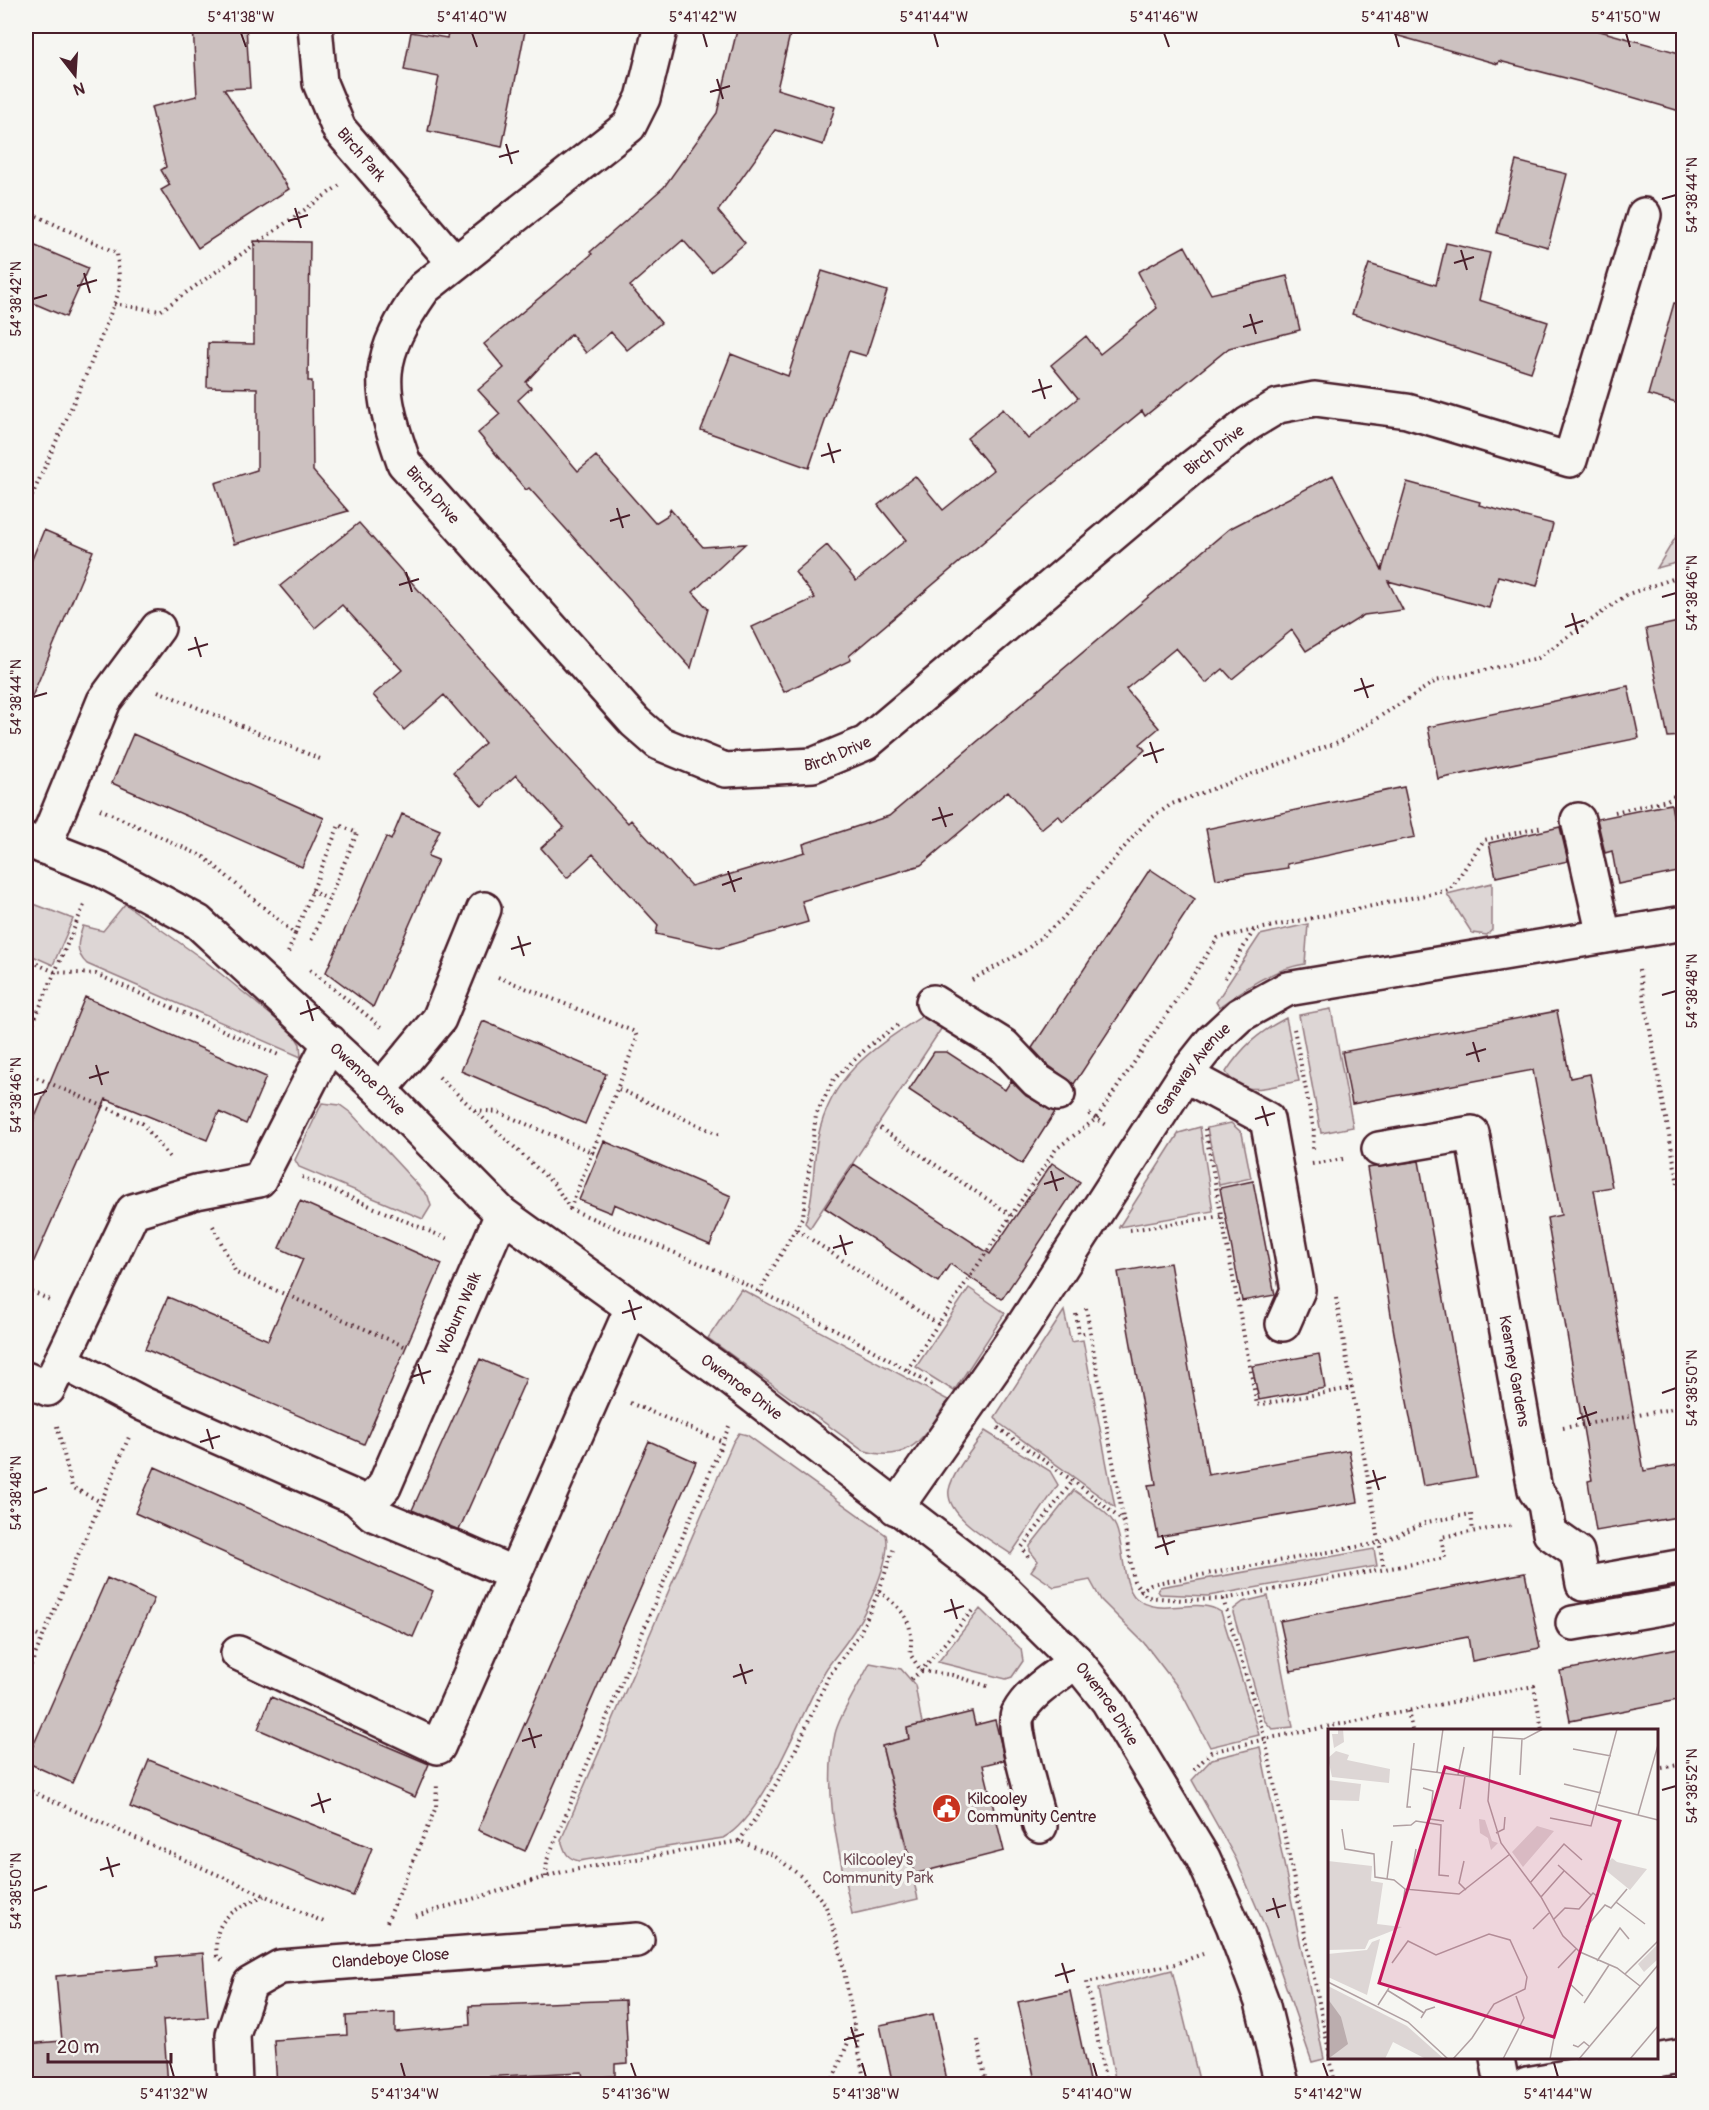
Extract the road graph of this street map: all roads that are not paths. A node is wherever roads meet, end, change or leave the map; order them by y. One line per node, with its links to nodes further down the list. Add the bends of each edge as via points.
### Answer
1 (315, 26): 4 (street, Birch Park, via 320,83 339,129)
2 (661, 26): 4 (street, Birch Drive, via 643,98 629,126)
3 (1644, 215): 4 (street, Birch Drive, via 1570,460 1407,411 1315,399 1278,406 1190,468 866,743 813,765 725,770 659,743 635,723 404,463 387,416 383,379 388,348 424,288)
4 (454, 262)
5 (158, 628): 7 (street, via 104,701 66,793)
6 (1578, 820): 10 (street)
7 (35, 843): 12 (street, Owenroe Drive, via 100,869 198,922 269,987)
8 (484, 909): 14 (street, via 440,1019)
9 (1683, 923): 10 (street, Ganaway Avenue)
10 (1618, 934): 13 (street, Ganaway Avenue, via 1287,989 1240,1015 1212,1041)
11 (933, 1002): 15 (street, via 1004,1046 1036,1080)
12 (322, 1056): 14 (street, Owenroe Drive); 20 (street, via 260,1180 196,1192 133,1211)
13 (1185, 1075): 19 (street, via 1267,1119 1298,1290); 22 (street, Ganaway Avenue)
14 (380, 1090): 17 (street, Owenroe Drive)
15 (1058, 1094)
16 (1379, 1149): 23 (street, Kearney Gardens, via 1472,1133 1535,1490 1545,1504 1550,1533 1577,1552 1582,1584)
17 (502, 1214): 18 (street, Owenroe Drive); 21 (street, Woburn Walk, via 384,1488)
18 (632, 1308): 22 (street, Owenroe Drive); 24 (street)
19 (1283, 1324)
20 (45, 1377): 21 (street, via 143,1404 356,1498)
21 (365, 1506): 24 (street, via 373,1514)
22 (901, 1512): 28 (street, Owenroe Drive, via 999,1585)
23 (1683, 1566)
24 (514, 1574): 27 (street, via 438,1747)
25 (1683, 1604): 26 (street)
26 (1573, 1623)
27 (238, 1653)
28 (1076, 1661): 29 (street, via 1028,1700 1017,1716 1018,1737); 35 (street, Owenroe Drive, via 1108,1701 1203,1858 1262,2002)
29 (1040, 1826)
30 (637, 1940): 34 (street, Clandeboye Close, via 280,1967 250,1984 233,2035)
31 (1683, 2056): 33 (street)
32 (1497, 2059): 36 (street)
33 (1572, 2080): 37 (street)
34 (236, 2085)
35 (1282, 2085)
36 (1502, 2085)
37 (1527, 2085)

